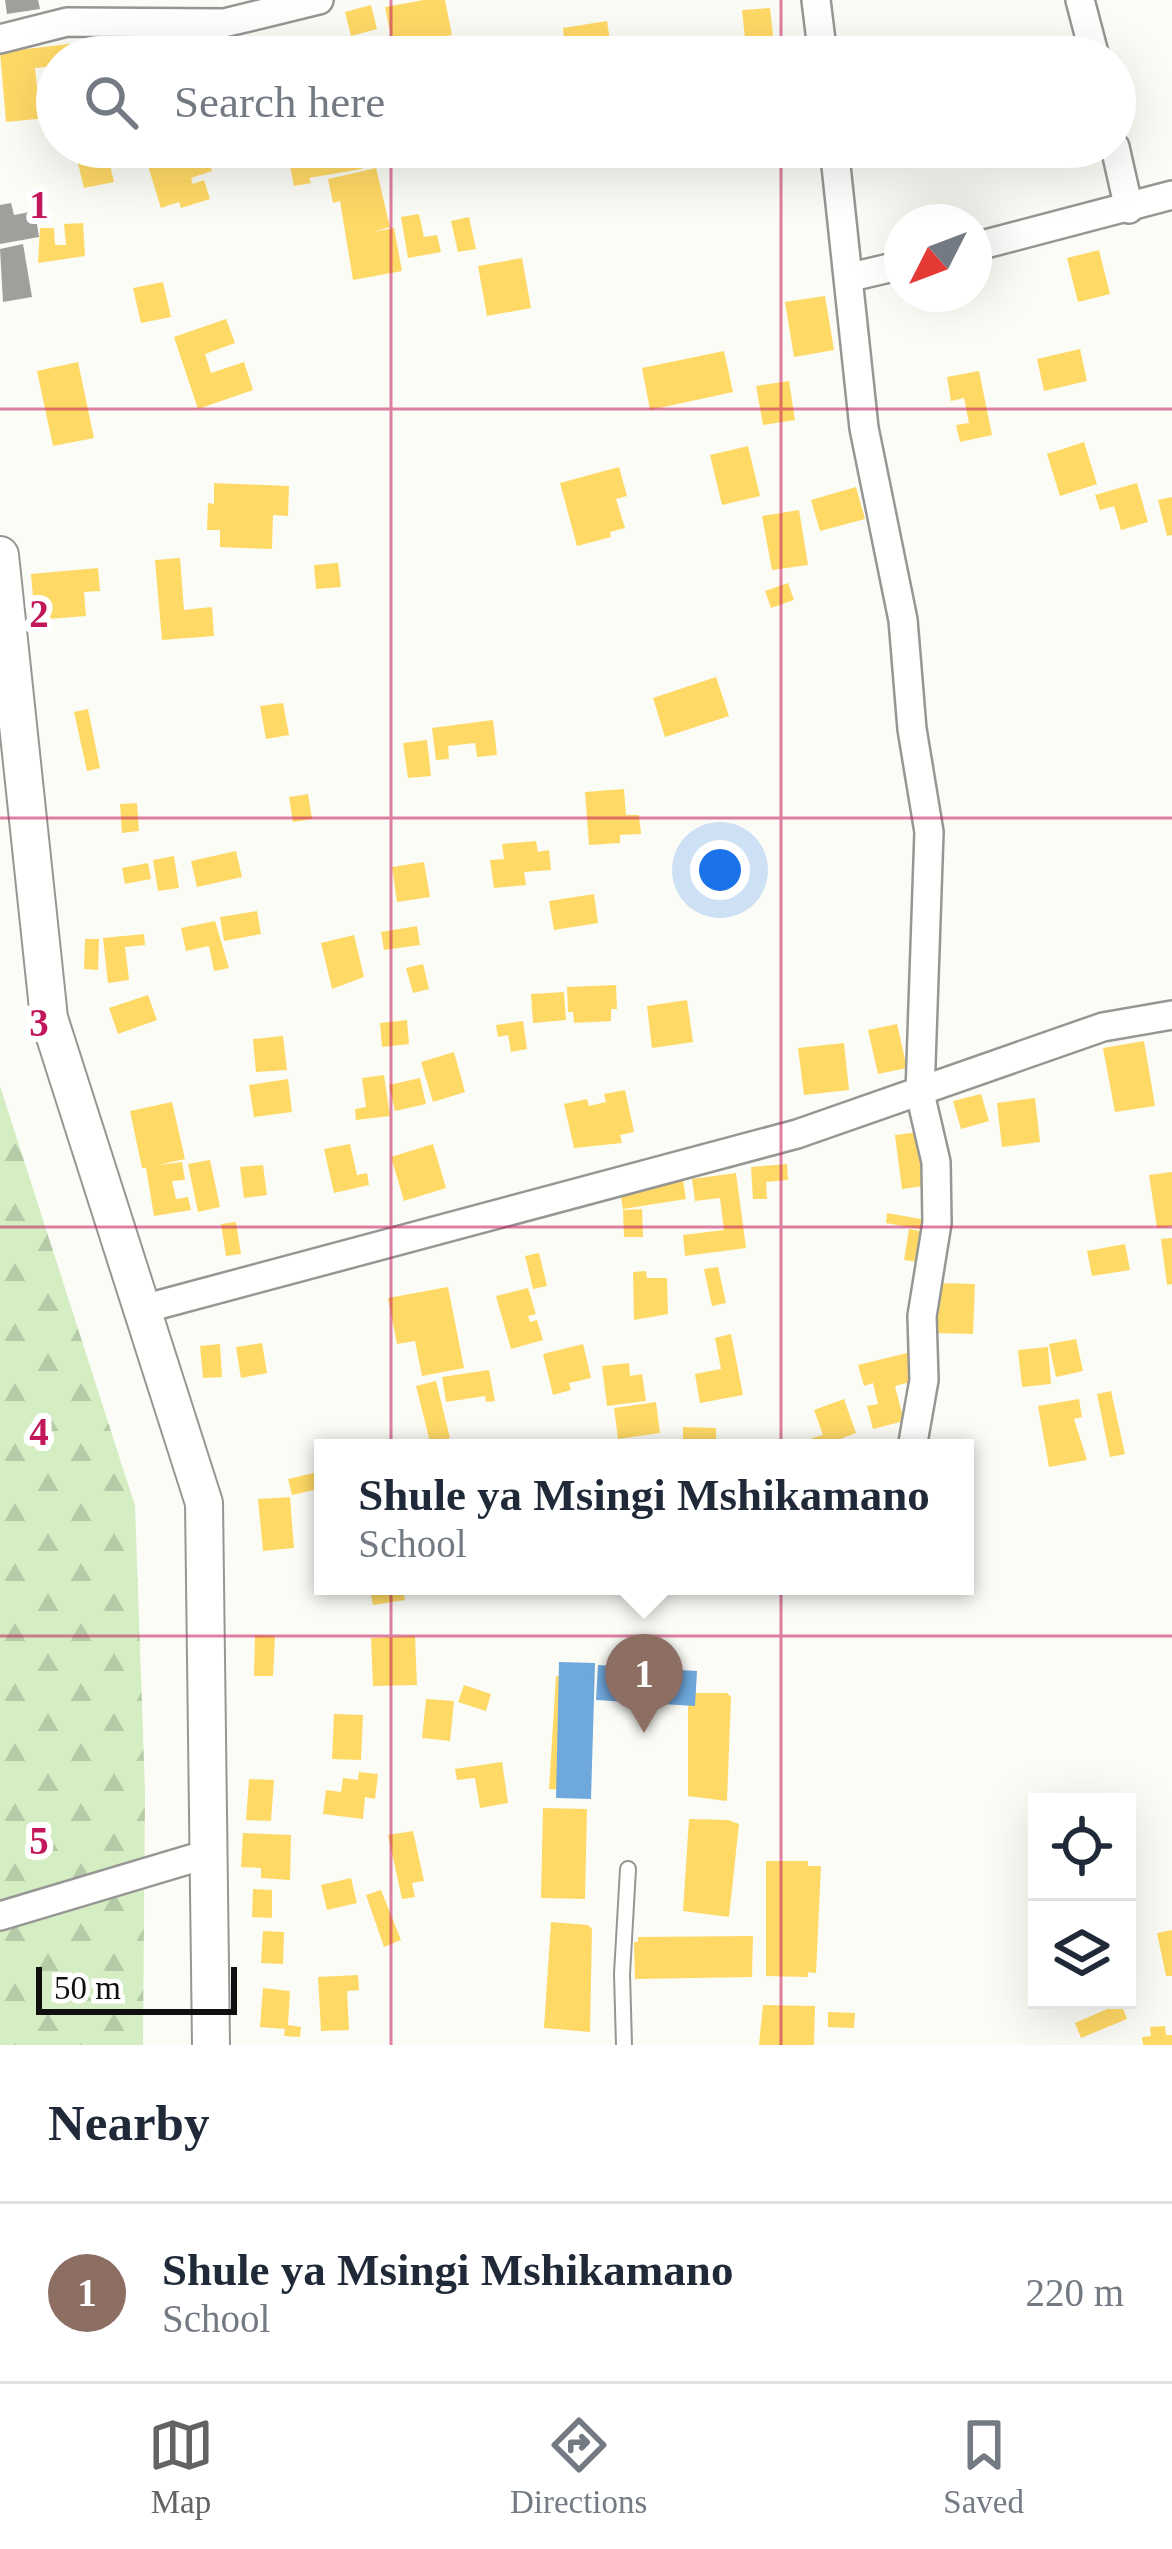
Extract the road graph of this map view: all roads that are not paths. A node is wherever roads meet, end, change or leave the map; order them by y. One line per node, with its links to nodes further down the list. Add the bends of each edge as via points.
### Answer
1 (319, 0): 6 (street, via 224,23 67,22)
2 (816, 0): 4 (street)
3 (1080, 0): 5 (street)
4 (820, 36)
5 (1089, 36)
6 (0, 39)
7 (837, 168): 13 (street)
8 (1120, 168): 10 (street)
9 (1172, 195): 10 (street)
10 (1129, 209): 11 (street)
11 (992, 243)
12 (884, 269): 13 (street)
13 (851, 277): 16 (street, via 864,428 903,620 929,832)
14 (0, 555): 17 (street, via 50,1018)
15 (1172, 1015): 16 (street, via 1102,1027)
16 (920, 1093): 17 (street, via 797,1134); 18 (street, via 936,1162 938,1223)
17 (142, 1309): 19 (street, via 204,1503)
18 (913, 1439)
19 (211, 1853): 21 (street); 22 (street)
20 (628, 1869): 23 (lane)
21 (0, 1916)
22 (211, 2045)
23 (624, 2045)

